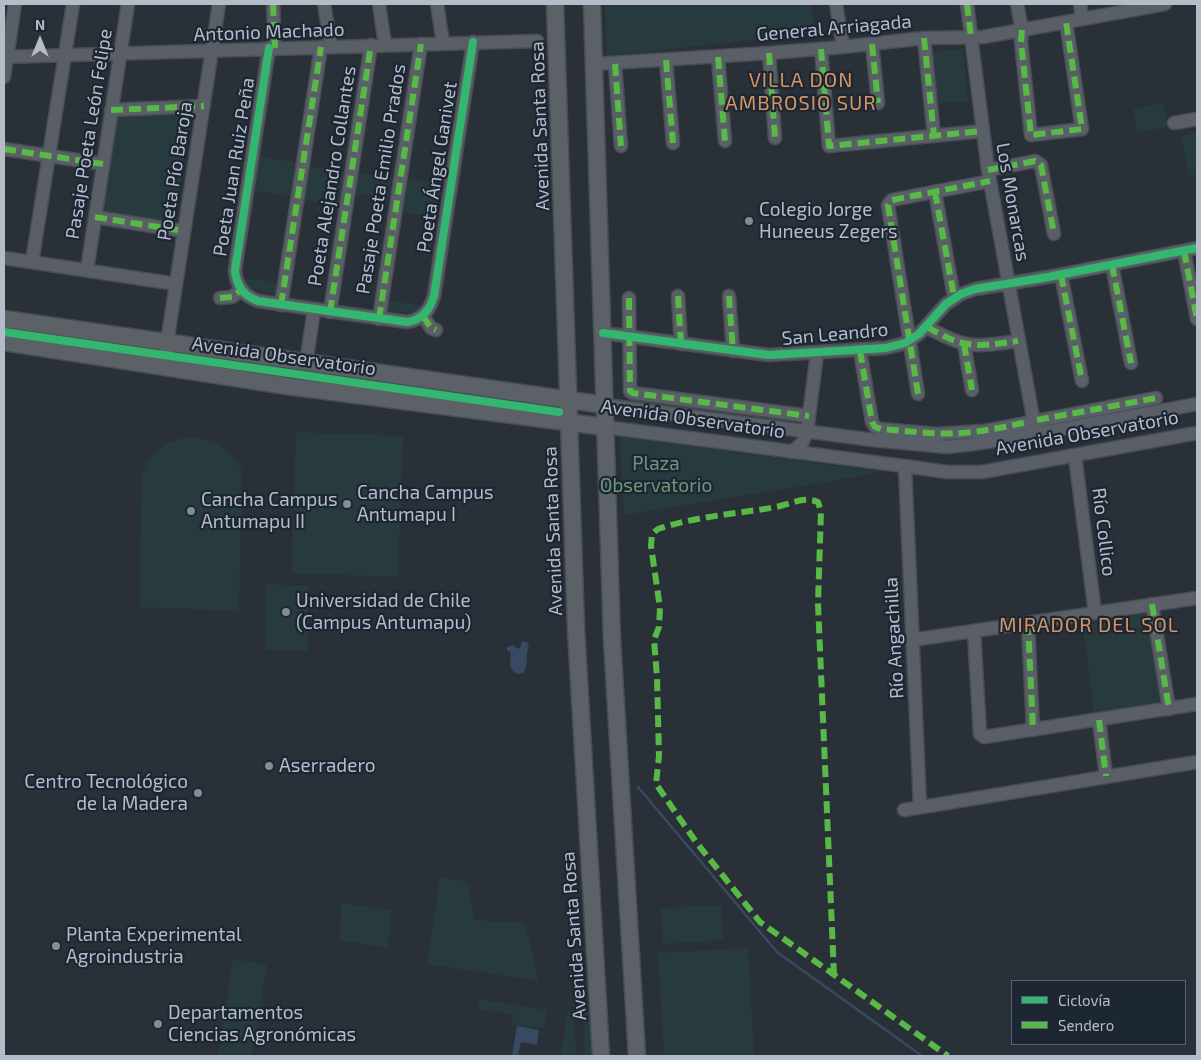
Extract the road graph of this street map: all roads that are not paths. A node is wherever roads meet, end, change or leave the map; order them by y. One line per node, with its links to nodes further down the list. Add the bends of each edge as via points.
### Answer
1 (15, 4): 36 (street)
2 (73, 4): 35 (street)
3 (128, 4): 33 (street, Pasaje Poeta León Felipe)
4 (219, 4): 32 (street, Poeta Pío Baroja)
5 (273, 4): 30 (street, Poeta Juan Ruiz Peña)
6 (324, 4): 28 (street)
7 (379, 4): 27 (street)
8 (437, 4): 23 (street)
9 (555, 4): 104 (main road, Avenida Santa Rosa)
10 (592, 4): 39 (main road)
11 (836, 4): 29 (street)
12 (967, 4): 19 (street, Los Monarcas)
13 (1017, 4): 18 (street)
14 (1080, 4): 16 (street)
15 (1165, 4): 16 (street, General Arriagada)
16 (1082, 19): 17 (street, General Arriagada)
17 (1066, 22): 18 (street, General Arriagada); 18 (street, via 1082,129 1031,135)
18 (1022, 30): 19 (street, General Arriagada)
19 (971, 37): 20 (street, General Arriagada); 47 (street, Los Monarcas)
20 (924, 38): 25 (street, General Arriagada); 48 (street)
21 (537, 41): 22 (street, Antonio Machado)
22 (473, 42): 23 (street, Antonio Machado); 79 (street, Poeta Ángel Ganivet, via 434,296)
23 (443, 43): 24 (street, Antonio Machado)
24 (421, 44): 27 (street, Antonio Machado); 81 (street, Pasaje Poeta Emilio Prados)
25 (872, 44): 29 (street, General Arriagada); 42 (street)
26 (371, 45): 27 (street, Antonio Machado); 28 (street, Antonio Machado); 78 (street, Poeta Alejandro Collantes)
27 (385, 45)
28 (326, 47): 30 (street, Antonio Machado); 76 (street)
29 (842, 47): 31 (street, General Arriagada)
30 (272, 48): 32 (street, Antonio Machado); 70 (street, Poeta Juan Ruiz Peña, via 235,270)
31 (821, 49): 34 (street, General Arriagada); 48 (street, via 829,146)
32 (212, 50): 33 (street, Antonio Machado); 43 (street, Poeta Pío Baroja)
33 (120, 52): 35 (street, Antonio Machado); 44 (street, Pasaje Poeta León Felipe)
34 (769, 53): 37 (street, General Arriagada); 49 (street)
35 (65, 54): 36 (street, Antonio Machado); 54 (street)
36 (5, 57): 41 (street)
37 (718, 57): 38 (street, General Arriagada); 50 (street)
38 (666, 60): 40 (street, General Arriagada); 51 (street)
39 (594, 64): 40 (street, General Arriagada); 85 (main road)
40 (615, 64): 52 (street)
41 (4, 77)
42 (878, 103)
43 (204, 106): 44 (street); 59 (street, Poeta Pío Baroja)
44 (111, 110): 55 (street, Pasaje Poeta León Felipe)
45 (1197, 119): 46 (street)
46 (1174, 123)
47 (983, 131): 48 (street); 56 (street, Los Monarcas)
48 (934, 136)
49 (775, 138)
50 (725, 141)
51 (673, 143)
52 (621, 146)
53 (4, 149): 54 (street)
54 (49, 156): 55 (street); 64 (street)
55 (103, 164): 58 (street, Pasaje Poeta León Felipe)
56 (989, 176): 57 (street); 60 (street, via 1030,162 1041,165); 69 (street, Los Monarcas)
57 (935, 192): 73 (street); 87 (street, via 892,200 888,205)
58 (95, 217): 59 (street); 66 (street, Pasaje Poeta León Felipe)
59 (184, 231): 68 (street, Poeta Pío Baroja)
60 (1054, 234)
61 (1197, 248): 62 (street, San Leandro)
62 (1184, 251): 65 (street, San Leandro); 82 (street)
63 (4, 258): 64 (street)
64 (32, 262): 66 (street)
65 (1112, 265): 67 (street, San Leandro); 97 (street)
66 (87, 270): 68 (street)
67 (1061, 275): 69 (street, San Leandro); 99 (street)
68 (176, 284): 90 (street, Poeta Pío Baroja)
69 (1008, 284): 73 (street, San Leandro); 88 (street, Los Monarcas)
70 (241, 290): 74 (street, via 232,297); 76 (street, via 252,299)
71 (678, 296): 91 (street)
72 (730, 296): 94 (street)
73 (954, 297): 83 (street, San Leandro)
74 (220, 298)
75 (629, 298): 86 (street)
76 (281, 305): 77 (street)
77 (314, 310): 78 (street); 96 (street)
78 (330, 312): 81 (street)
79 (423, 316): 81 (street, via 406,322); 84 (street)
80 (4, 319): 90 (main road, Avenida Observatorio)
81 (379, 319)
82 (1197, 320)
83 (927, 326): 87 (street, San Leandro); 92 (street)
84 (436, 330)
85 (603, 333): 86 (street, San Leandro); 106 (main road)
86 (629, 337): 91 (street, San Leandro); 109 (street, via 629,385 633,394)
87 (910, 340): 93 (street, San Leandro, via 891,347); 102 (street)
88 (1018, 340): 92 (street, via 979,346); 110 (street, Los Monarcas)
89 (4, 342): 98 (main road, Avenida Observatorio)
90 (167, 343): 96 (main road, Avenida Observatorio); 98 (street, Poeta Pío Baroja, via 162,350)
91 (681, 344): 94 (street, San Leandro)
92 (964, 344): 101 (street)
93 (860, 350): 95 (street, San Leandro); 110 (street, via 875,427 937,434 984,431)
94 (733, 351): 95 (street, San Leandro, via 769,355)
95 (817, 353): 109 (street)
96 (306, 363): 100 (main road, Avenida Observatorio)
97 (1131, 363)
98 (162, 367): 107 (main road, Avenida Observatorio)
99 (1082, 381)
100 (468, 387): 104 (main road, Avenida Observatorio); 107 (main road, via 462,398)
101 (972, 390)
102 (918, 394)
103 (1156, 398): 110 (street)
104 (568, 401): 106 (main road, Avenida Observatorio); 111 (main road, Avenida Santa Rosa)
105 (1197, 404): 114 (street, Avenida Observatorio)
106 (605, 405): 108 (street, Avenida Observatorio); 112 (main road)
107 (464, 409): 111 (main road, Avenida Observatorio)
108 (685, 416): 113 (street, Avenida Observatorio); 116 (street, via 680,424)
109 (809, 416): 113 (street)
110 (1033, 421): 114 (street, Los Monarcas)
111 (569, 422): 112 (main road, Avenida Observatorio); 134 (main road, Avenida Santa Rosa, via 576,628)
112 (605, 427): 116 (street, Avenida Observatorio); 135 (main road, via 612,640)
113 (807, 432): 114 (street, Avenida Observatorio, via 947,447); 117 (street)
114 (1036, 434)
115 (1197, 434): 118 (street, Avenida Observatorio)
116 (682, 437): 117 (street, Avenida Observatorio)
117 (792, 452): 119 (street, Avenida Observatorio)
118 (1075, 456): 119 (street, Avenida Observatorio, via 982,472); 122 (street, Río Collico)
119 (905, 467): 125 (street, Río Angachilla)
120 (1197, 598): 121 (street)
121 (1152, 604): 122 (street); 127 (street)
122 (1095, 613): 123 (street)
123 (1028, 623): 124 (street); 129 (street)
124 (974, 631): 125 (street); 129 (street, via 980,734 984,738)
125 (912, 640): 132 (street, Río Angachilla)
126 (1197, 704): 127 (street)
127 (1169, 709): 128 (street)
128 (1099, 720): 129 (street); 131 (street)
129 (1033, 730)
130 (1197, 762): 131 (street)
131 (1106, 776): 132 (street)
132 (920, 807): 133 (street)
133 (904, 810)
134 (601, 1056)
135 (637, 1056)

